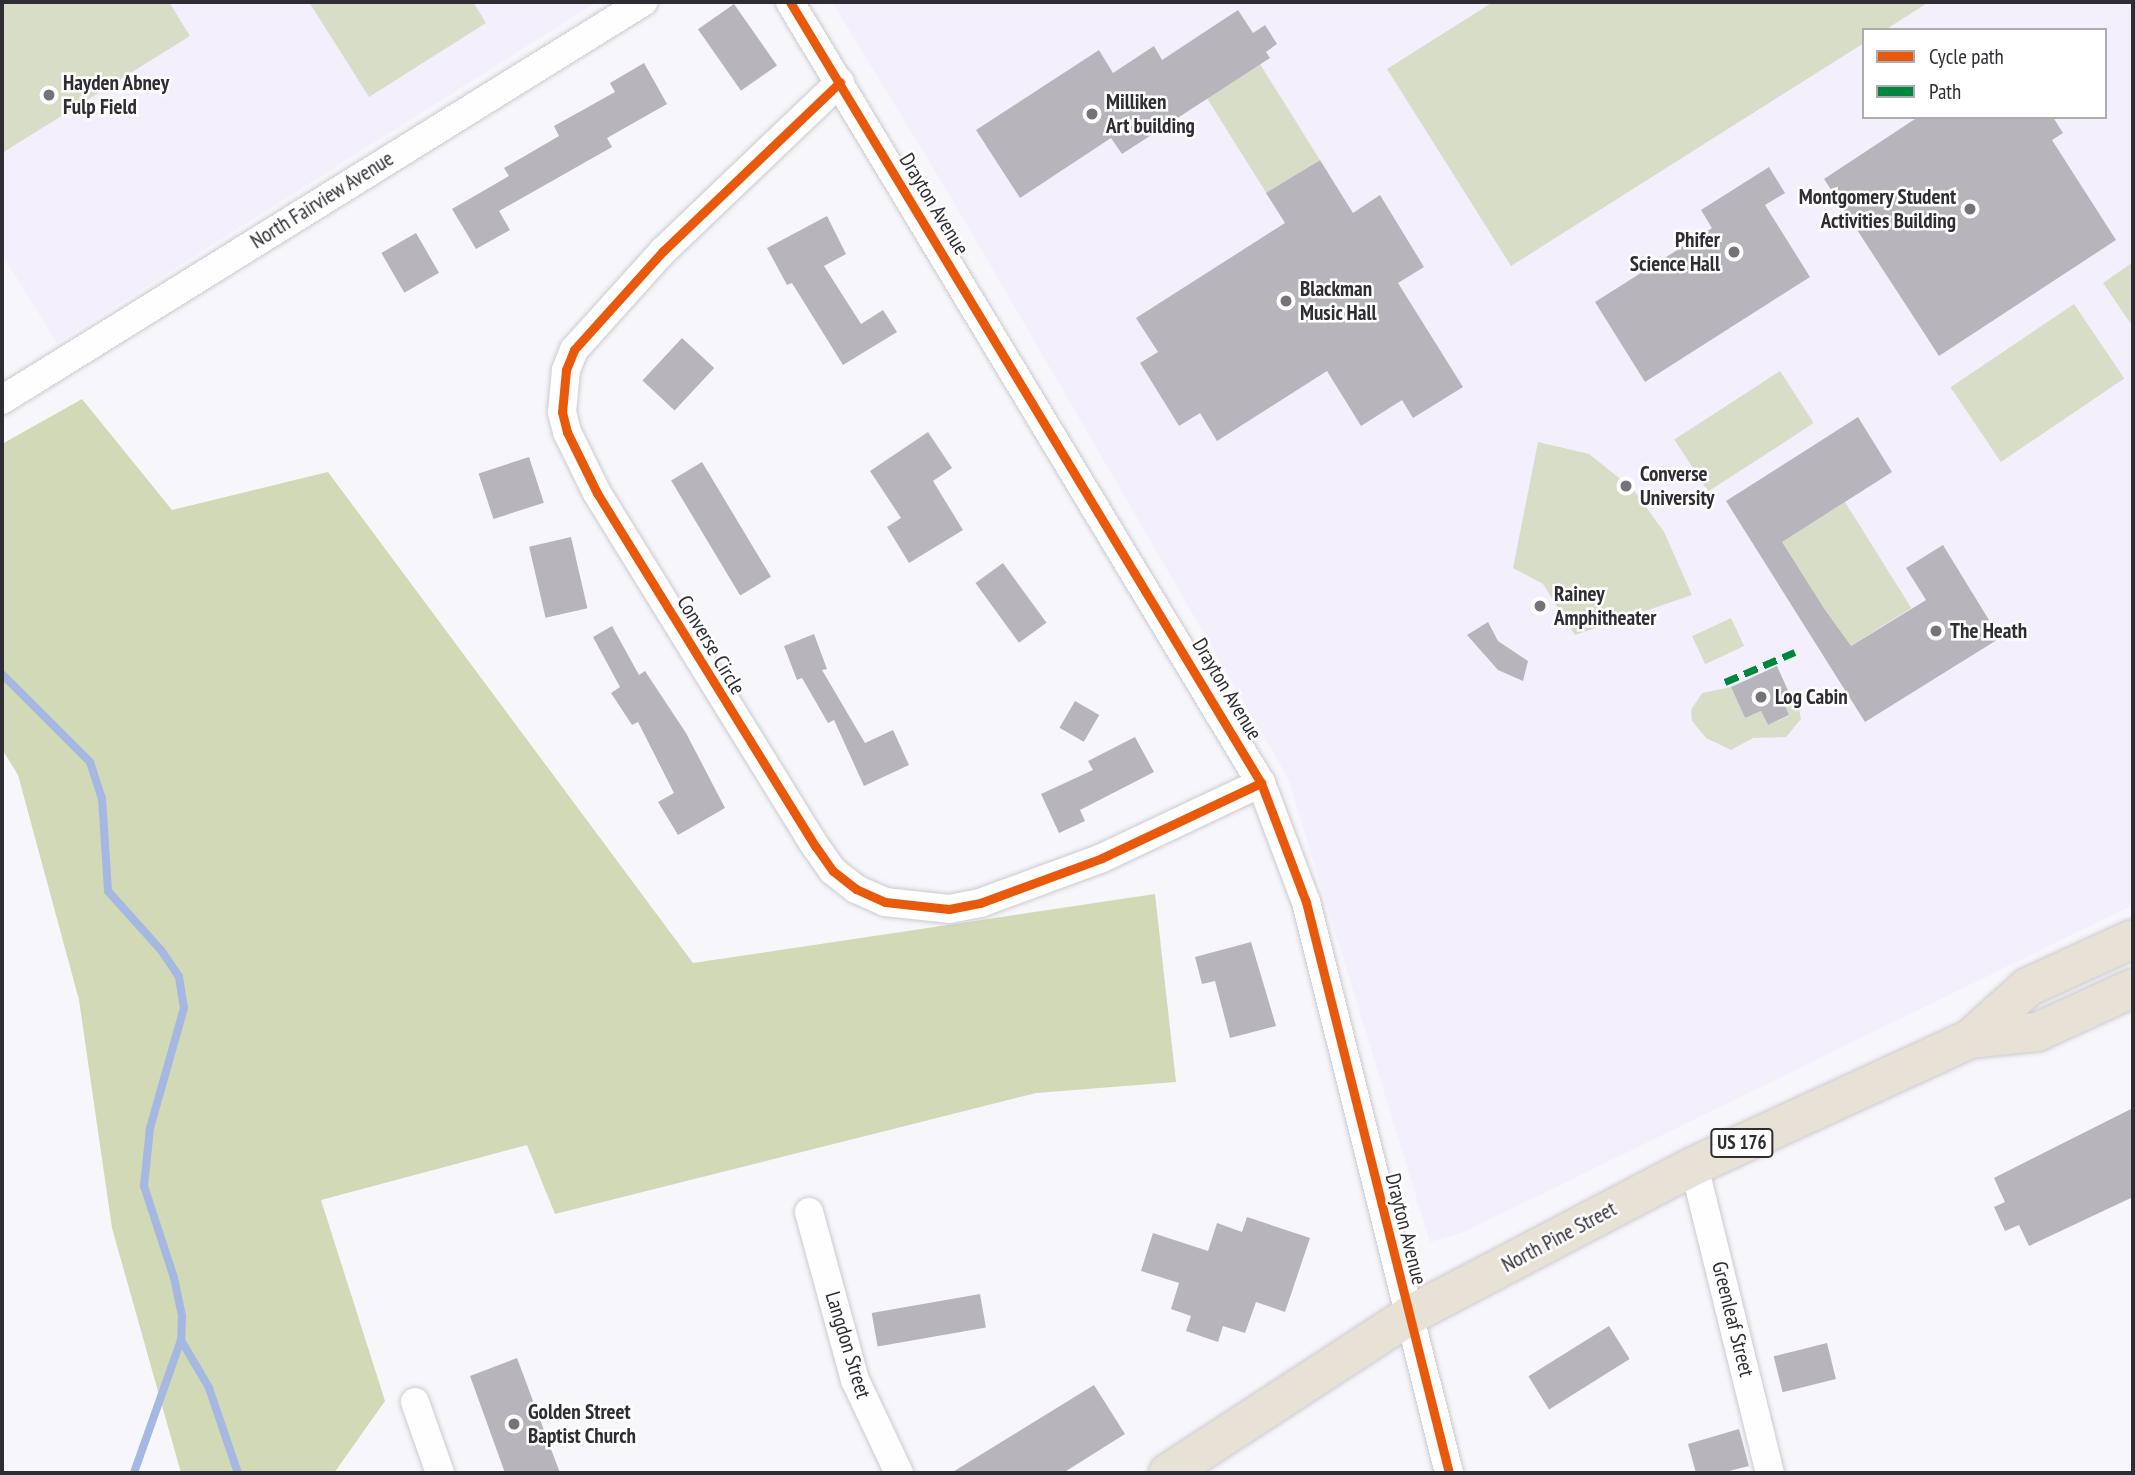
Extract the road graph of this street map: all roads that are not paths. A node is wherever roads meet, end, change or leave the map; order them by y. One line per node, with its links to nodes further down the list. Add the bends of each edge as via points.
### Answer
1 (643, 2): 4 (street, North Fairview Avenue)
2 (790, 2): 3 (street, Drayton Avenue)
3 (840, 82): 5 (street, Drayton Avenue); 5 (street, Converse Circle, via 663,251 575,351 566,370 562,412 597,493 816,847 833,870 856,889 885,902 917,909 980,903 1102,858)
4 (2, 400)
5 (1261, 783): 11 (street, Drayton Avenue, via 1306,902)
6 (2133, 939): 8 (highway, North Pine Street / US 176, via 2028,987)
7 (2133, 988): 8 (highway, North Pine Street, via 2037,1032)
8 (1970, 1039): 9 (highway, North Pine Street / US 176)
9 (1694, 1166): 11 (highway, North Pine Street / US 176); 17 (street, Greenleaf Street)
10 (809, 1212): 14 (street, Langdon Street, via 855,1380)
11 (1410, 1315): 15 (highway, North Pine Street / US 176); 16 (street, Drayton Avenue)
12 (415, 1402): 13 (street)
13 (440, 1473)
14 (900, 1473)
15 (1171, 1473)
16 (1449, 1473)
17 (1770, 1473)

